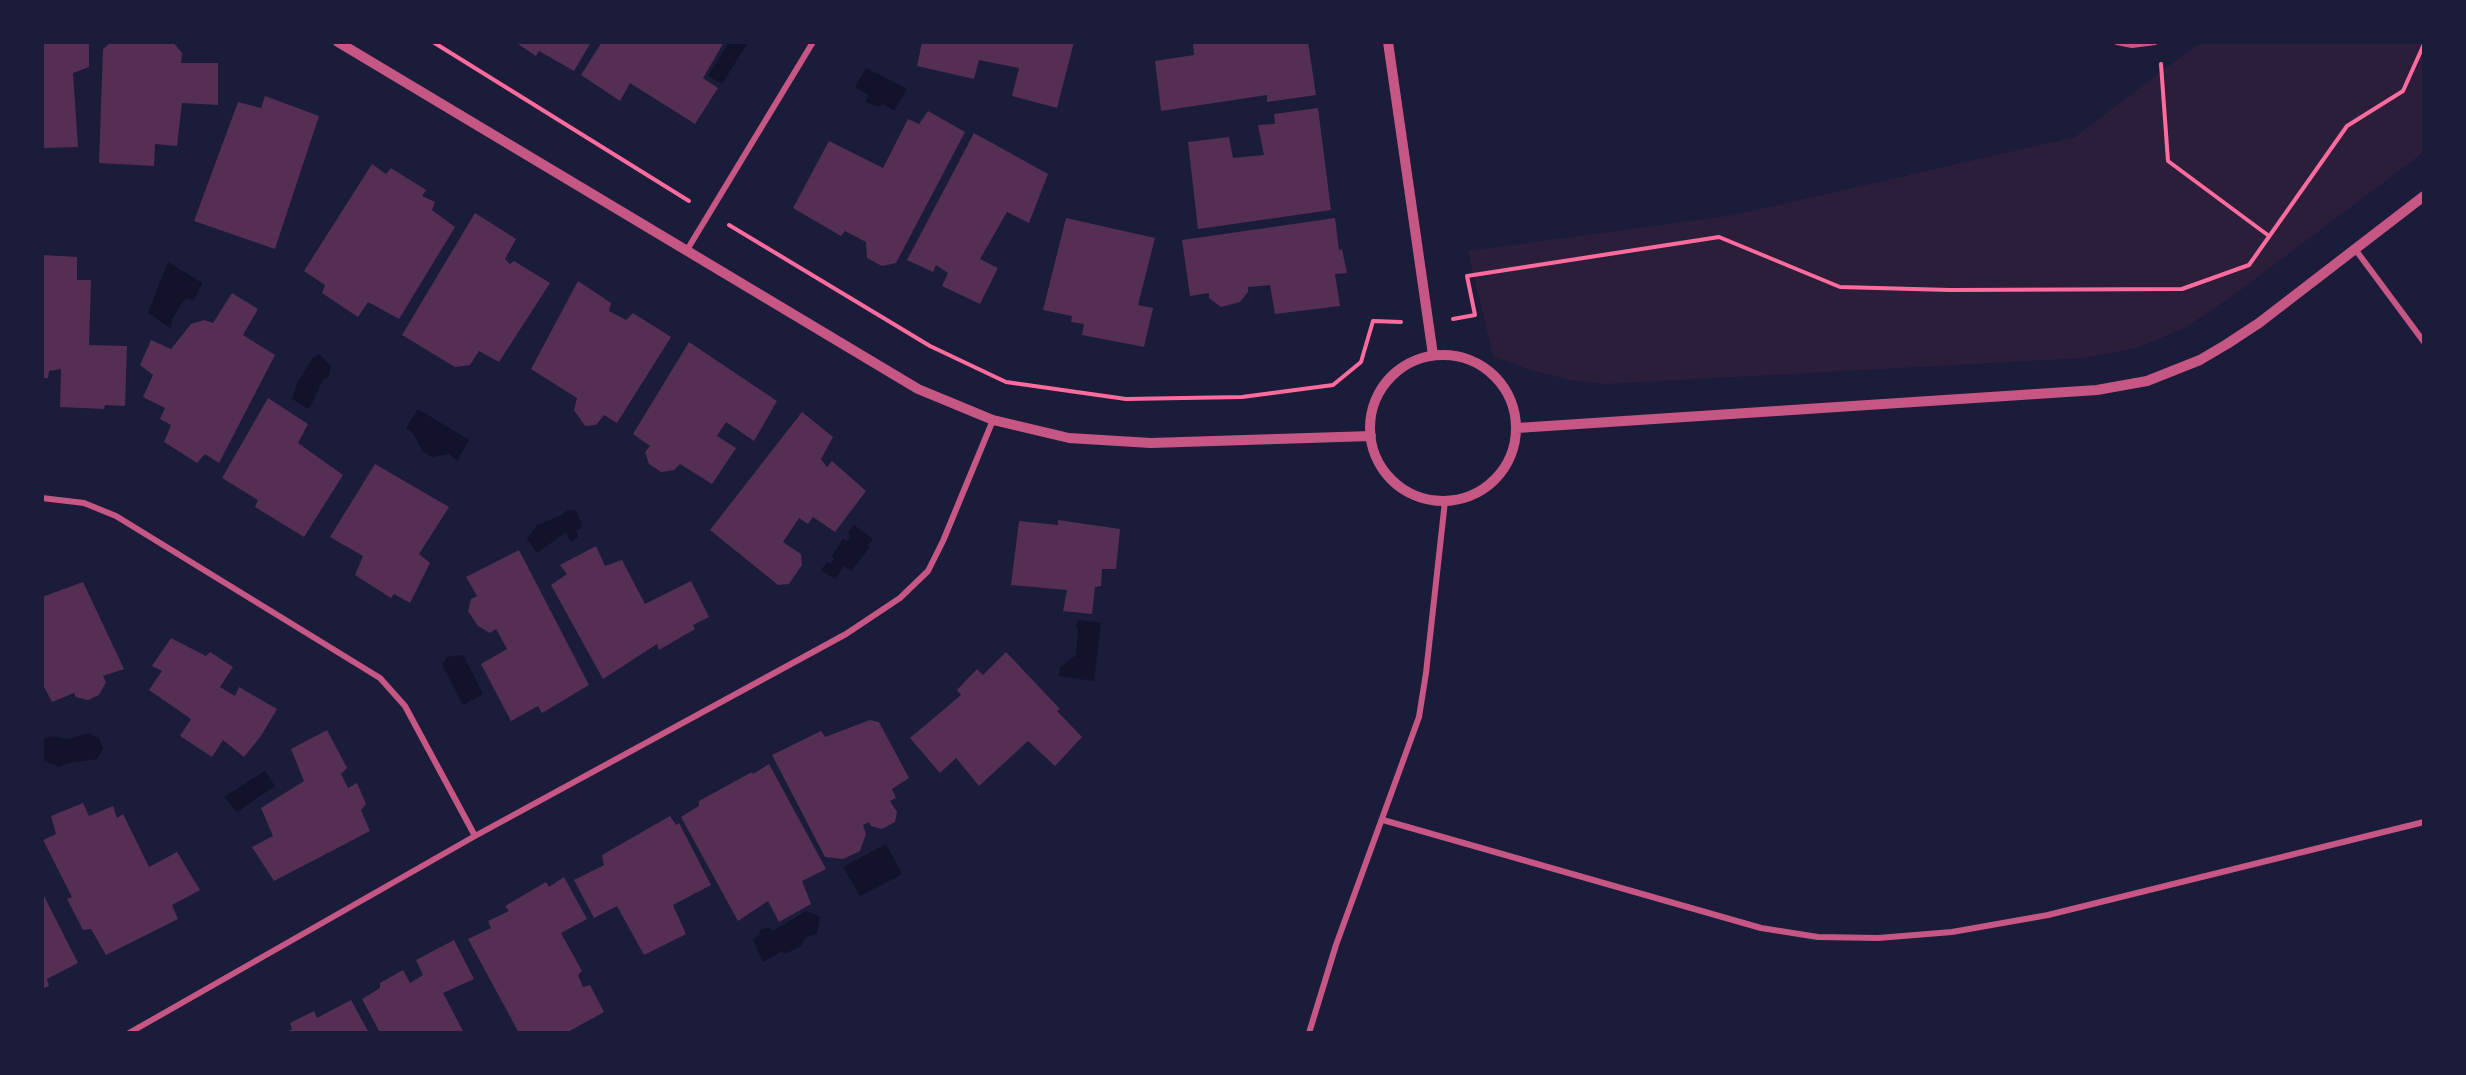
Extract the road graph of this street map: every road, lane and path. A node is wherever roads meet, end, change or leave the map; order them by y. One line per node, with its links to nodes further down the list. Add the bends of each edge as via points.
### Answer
1 (338, 42): 13 (street)
2 (433, 42): 10 (path)
3 (813, 42): 10 (street)
4 (1388, 42): 14 (street)
5 (2117, 42): 6 (street)
6 (2155, 42)
7 (2424, 44): 11 (path, via 2403,91 2347,126)
8 (2160, 54): 11 (path, via 2168,161)
9 (2424, 196): 12 (street)
10 (709, 214): 13 (street); 14 (path, via 930,346 1006,382 1126,399 1242,397 1333,385 1361,362 1373,321)
11 (2269, 237): 14 (path, via 2249,265 2182,289 1950,290 1840,287 1719,237 1467,276 1474,315)
12 (2355, 248): 15 (street); 18 (street, via 2227,344 2200,360 2136,384 2097,390)
13 (687, 250): 17 (street, via 918,389)
14 (1428, 324): 16 (street)
15 (2424, 342)
16 (1433, 355): 18 (street, via 1474,362 1491,373 1514,408); 19 (street, via 1415,360 1386,383 1376,399)
17 (993, 420): 19 (street, via 1069,438 1151,443); 24 (street, via 928,571 900,598 846,634)
18 (1517, 428): 21 (street, via 1514,447 1496,480 1463,499)
19 (1371, 436): 21 (street, via 1376,457 1387,475 1404,490 1424,499)
20 (42, 498): 24 (street, via 84,503 116,516 380,678 405,706)
21 (1445, 501): 22 (street, via 1419,717)
22 (1383, 820): 23 (street, via 1761,928 1818,937 1878,938 1952,932 2048,915); 26 (street, via 1336,945)
23 (2424, 822)
24 (475, 836): 25 (street)
25 (129, 1033)
26 (1309, 1033)

